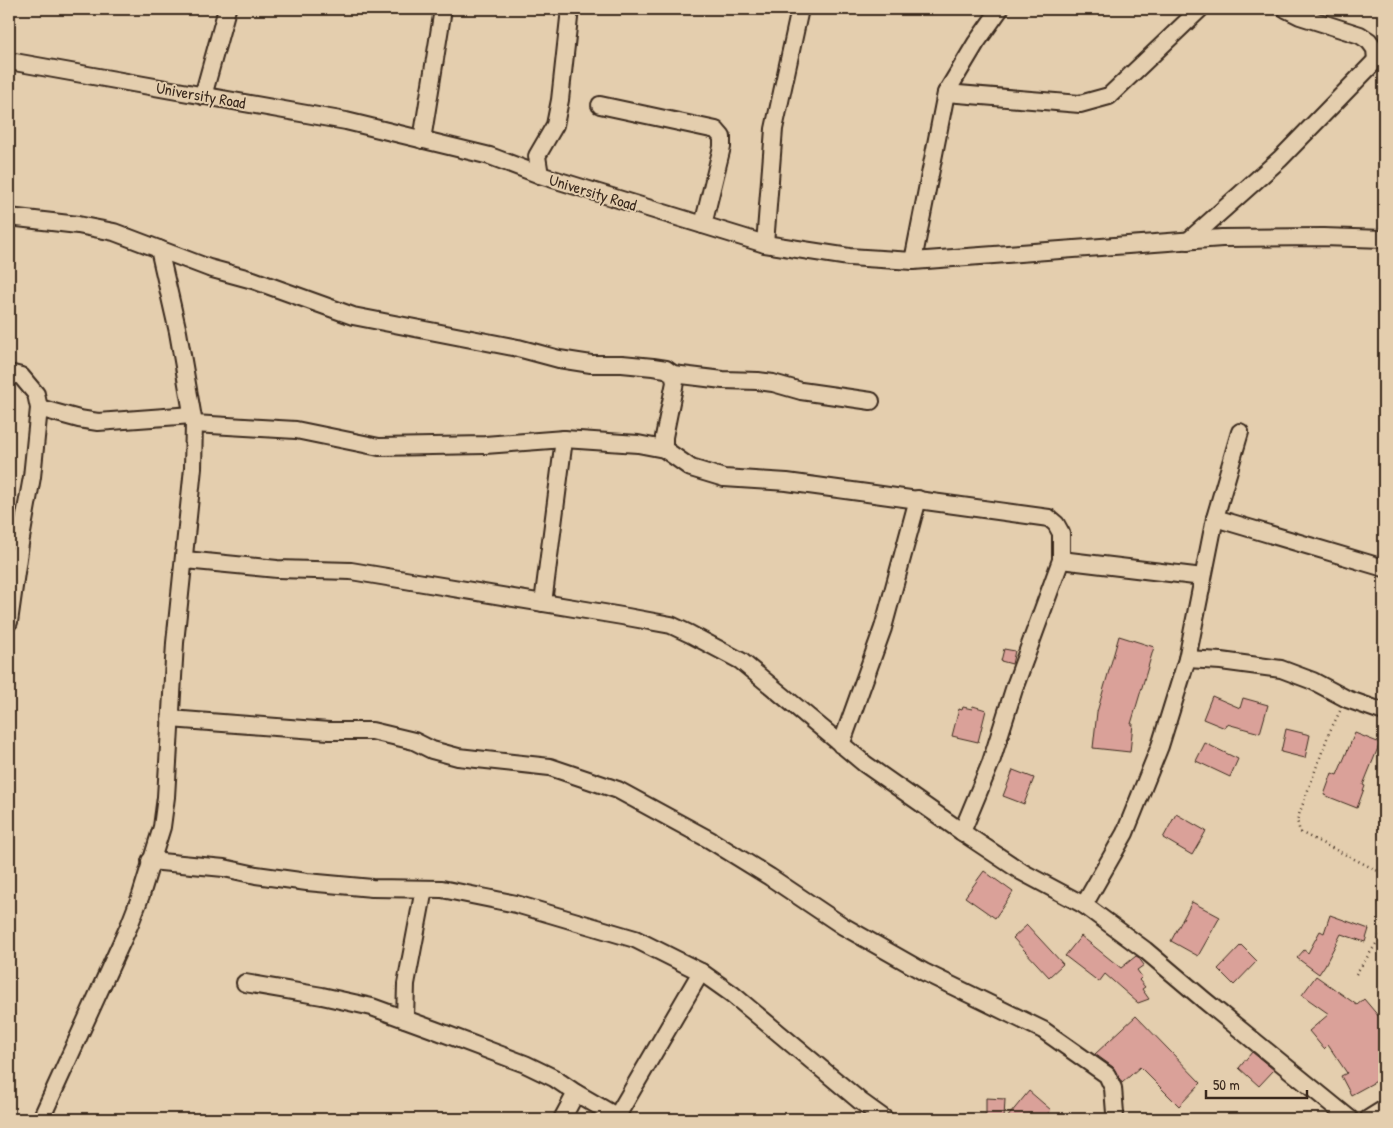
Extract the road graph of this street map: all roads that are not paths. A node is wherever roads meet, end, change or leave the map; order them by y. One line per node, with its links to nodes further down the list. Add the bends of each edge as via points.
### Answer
1 (228, 9): 11 (street)
2 (443, 9): 13 (street)
3 (570, 9): 14 (street, via 560,100 555,126 537,156)
4 (800, 9): 19 (street, via 774,130)
5 (1000, 9): 10 (street)
6 (1200, 9): 10 (street, via 1109,96 1080,104)
7 (1286, 9): 8 (street, via 1360,35)
8 (1380, 56): 18 (street, via 1280,160)
9 (9, 61): 11 (street, University Road)
10 (946, 93): 21 (street)
11 (203, 96): 13 (street, University Road, via 346,121)
12 (600, 105): 16 (street, via 716,130 722,137)
13 (422, 140): 14 (street, University Road, via 490,156)
14 (540, 175): 16 (street, University Road)
15 (9, 217): 20 (street, via 114,232)
16 (703, 226): 19 (street, University Road)
17 (1384, 239): 18 (street, University Road, via 1314,237)
18 (1188, 241): 21 (street, University Road)
19 (765, 244): 21 (street, University Road, via 849,258)
20 (159, 249): 23 (street, via 353,316 559,359 653,367); 26 (street)
21 (913, 261)
22 (9, 373): 25 (street, via 20,376 36,394)
23 (672, 374): 24 (street, via 773,383 801,391); 29 (street, via 675,382)
24 (871, 401)
25 (39, 408): 26 (street, via 98,422); 32 (street, via 32,477)
26 (193, 420): 28 (street, via 296,430 379,447 485,445); 33 (street, via 193,468)
27 (1240, 432): 31 (street)
28 (564, 438): 29 (street); 37 (street)
29 (664, 449): 30 (street, via 691,468 724,478 787,482)
30 (918, 499): 34 (street, via 1049,518 1061,533); 42 (street, via 883,628)
31 (1215, 518): 35 (street); 36 (street)
32 (14, 543): 38 (street)
33 (185, 560): 37 (street, via 277,569 351,571); 41 (street)
34 (1061, 560): 36 (street); 43 (street, via 991,762)
35 (1384, 568)
36 (1203, 577): 39 (street)
37 (543, 603): 42 (street, via 671,625 684,631 741,661)
38 (9, 622)
39 (1187, 659): 40 (street, via 1281,669); 46 (street, via 1160,746 1125,833)
40 (1384, 712)
41 (170, 719): 44 (street, via 162,827); 51 (street, via 372,732 414,741 458,757 550,767 618,790 770,876 843,926 916,967 1043,1030 1107,1075 1113,1088)
42 (842, 745): 43 (street)
43 (962, 832): 46 (street, via 1022,872)
44 (150, 861): 45 (street, via 224,868 307,882); 53 (street, via 129,926)
45 (424, 889): 47 (street, via 516,904 635,939); 49 (street, via 406,984)
46 (1084, 905): 56 (street, via 1145,950)
47 (700, 972): 52 (street); 55 (street, via 732,994)
48 (245, 983): 49 (street, via 372,1007)
49 (405, 1019): 50 (street, via 525,1064)
50 (576, 1093): 52 (street); 54 (street)
51 (1115, 1117)
52 (619, 1118)
53 (41, 1119)
54 (562, 1119)
55 (885, 1119)
56 (1350, 1119)

